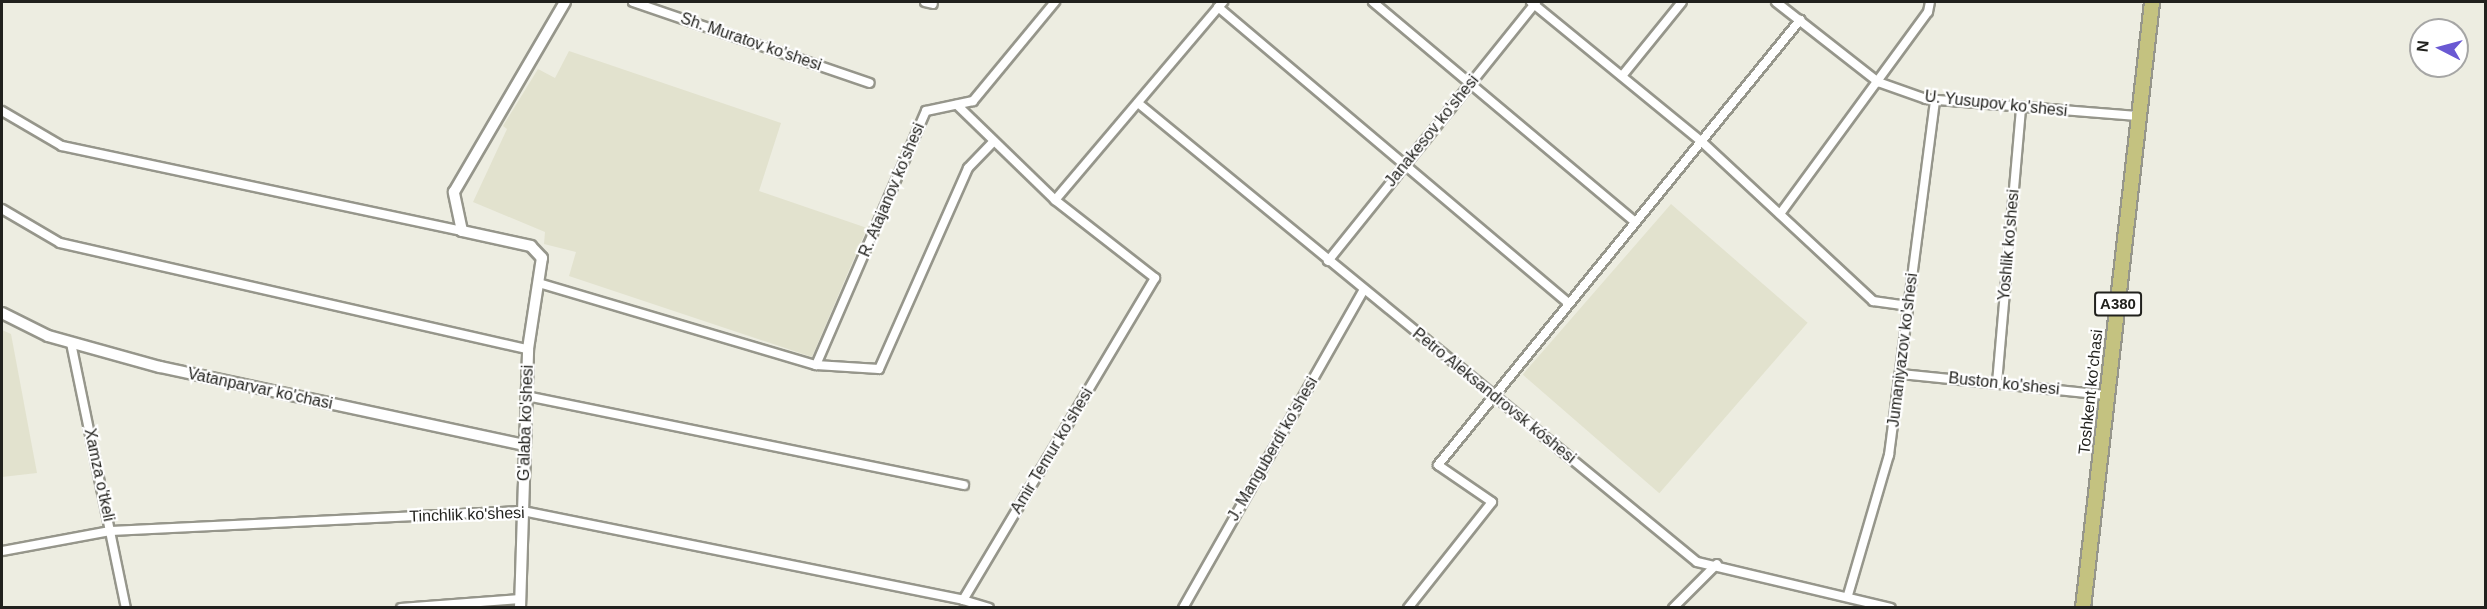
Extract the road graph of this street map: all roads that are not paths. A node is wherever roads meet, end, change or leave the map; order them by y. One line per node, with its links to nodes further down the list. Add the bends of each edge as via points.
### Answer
1 (566, 2): 29 (street, via 454,192)
2 (633, 2): 14 (street, Sh. Muratov ko'shesi)
3 (1056, 2): 18 (street, R. Atajanov ko'shesi, via 973,101)
4 (1373, 2): 15 (street)
5 (1534, 2): 12 (street); 15 (street, Janakesov ko'shesi)
6 (1682, 2): 12 (street)
7 (1776, 2): 11 (street, U. Yusupov ko'shesi)
8 (1930, 2): 13 (street)
9 (2152, 2): 21 (highway, Toshkent ko'chasi / A380)
10 (1221, 4): 17 (street); 24 (street)
11 (1800, 21): 13 (street, U. Yusupov ko'shesi); 23 (street)
12 (1622, 76): 23 (street)
13 (1878, 81): 16 (street, U. Yusupov ko'shesi); 27 (street)
14 (870, 83)
15 (1471, 83): 24 (street, Janakesov ko'shesi); 28 (street)
16 (1935, 100): 19 (street, U. Yusupov ko'shesi); 34 (street, Jumaniyazov ko'shesi)
17 (1138, 103): 25 (street); 30 (street, Petro Aleksandrovsk kóshesi)
18 (957, 105): 22 (street); 38 (street, R. Atajanov ko'shesi, via 926,111)
19 (2021, 107): 21 (street, U. Yusupov ko'shesi); 40 (street, Yoshlik ko'shesi)
20 (2, 111): 29 (street, via 62,146)
21 (2139, 116): 42 (highway, Toshkent ko'chasi / A380)
22 (994, 141): 25 (street); 38 (street, via 968,168 879,369)
23 (1701, 141): 27 (street); 28 (street)
24 (1405, 165): 30 (street, Janakesov ko'shesi); 33 (street)
25 (1055, 200): 51 (street, Amir Temur ko'shesi, via 1155,278)
26 (2, 209): 37 (street, via 60,243)
27 (1780, 214): 34 (street, via 1873,301)
28 (1635, 222): 33 (street)
29 (462, 231): 31 (street, G'alaba ko'shesi, via 531,246 542,258)
30 (1328, 261): 32 (street, Petro Aleksandrovsk kóshesi)
31 (542, 284): 37 (street, G'alaba ko'shesi); 38 (street)
32 (1364, 290): 41 (street, Petro Aleksandrovsk kóshesi); 56 (street, J. Manguberdi ko'shesi)
33 (1568, 303): 41 (street)
34 (1908, 306): 39 (street, Jumaniyazov ko'shesi)
35 (2, 313): 36 (street, Vatanparvar ko'chasi)
36 (71, 343): 44 (street, Vatanparvar ko'chasi, via 160,367); 47 (street, Xamza o'tkeli)
37 (528, 349): 43 (street, G'alaba ko'shesi)
38 (816, 365)
39 (1900, 374): 40 (street, Buston ko'shesi); 50 (street, Jumaniyazov ko'shesi, via 1889,455)
40 (1997, 383): 42 (street, Buston ko'shesi)
41 (1493, 395): 49 (street, Petro Aleksandrovsk kóshesi, via 1697,562); 57 (street, via 1438,465 1492,502)
42 (2107, 395): 60 (highway, Toshkent ko'chasi / A380)
43 (526, 396): 44 (street, G'alaba ko'shesi); 45 (street)
44 (525, 445): 46 (street, G'alaba ko'shesi)
45 (964, 484)
46 (523, 511): 47 (street, Tinchlik ko'shesi); 51 (street, Tinchlik ko'shesi); 52 (street, G'alaba ko'shesi)
47 (110, 531): 48 (street, Tinchlik ko'shesi); 53 (street, Xamza o'tkeli)
48 (2, 551)
49 (1717, 564): 50 (street, Petro Aleksandrovsk kóshesi); 58 (street)
50 (1848, 595): 59 (street, Petro Aleksandrovsk kóshesi)
51 (963, 600): 55 (street)
52 (520, 603): 54 (street)
53 (126, 608)
54 (401, 608)
55 (989, 608)
56 (1184, 608)
57 (1408, 608)
58 (1673, 608)
59 (1890, 608)
60 (2083, 608)

